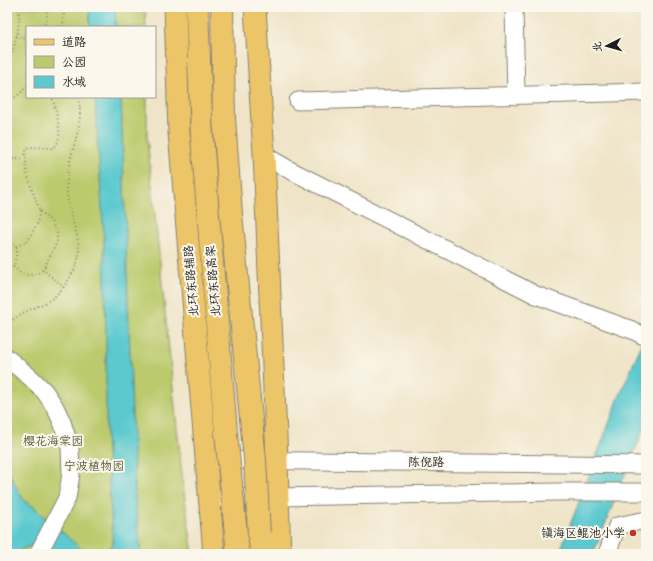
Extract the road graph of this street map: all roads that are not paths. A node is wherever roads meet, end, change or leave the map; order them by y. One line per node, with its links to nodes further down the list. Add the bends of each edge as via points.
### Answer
1 (175, 7): 13 (main road, 北环东路辅路, via 178,132)
2 (196, 7): 22 (highway, 北环东路高架, bridge, via 202,137)
3 (222, 7): 23 (highway, 北环东路高架, bridge, via 224,118 230,214 255,460)
4 (255, 7): 10 (main road)
5 (514, 7): 8 (street)
6 (524, 7): 8 (street)
7 (646, 92): 8 (street)
8 (521, 96): 9 (street)
9 (298, 102)
10 (264, 155): 11 (street, via 536,295); 14 (main road)
11 (639, 334)
12 (7, 358): 20 (street, via 45,392 62,422 70,447 71,474 67,498)
13 (206, 460): 14 (street, 陈倪路); 18 (main road, 北环东路辅路)
14 (277, 460): 15 (street, 陈倪路); 17 (main road)
15 (646, 465)
16 (646, 492): 17 (street)
17 (278, 497): 18 (street); 24 (main road)
18 (210, 498): 21 (main road, 北环东路辅路)
19 (646, 520): 25 (street, via 617,526)
20 (39, 552)
21 (214, 554)
22 (238, 554)
23 (261, 554)
24 (280, 554)
25 (607, 554)

